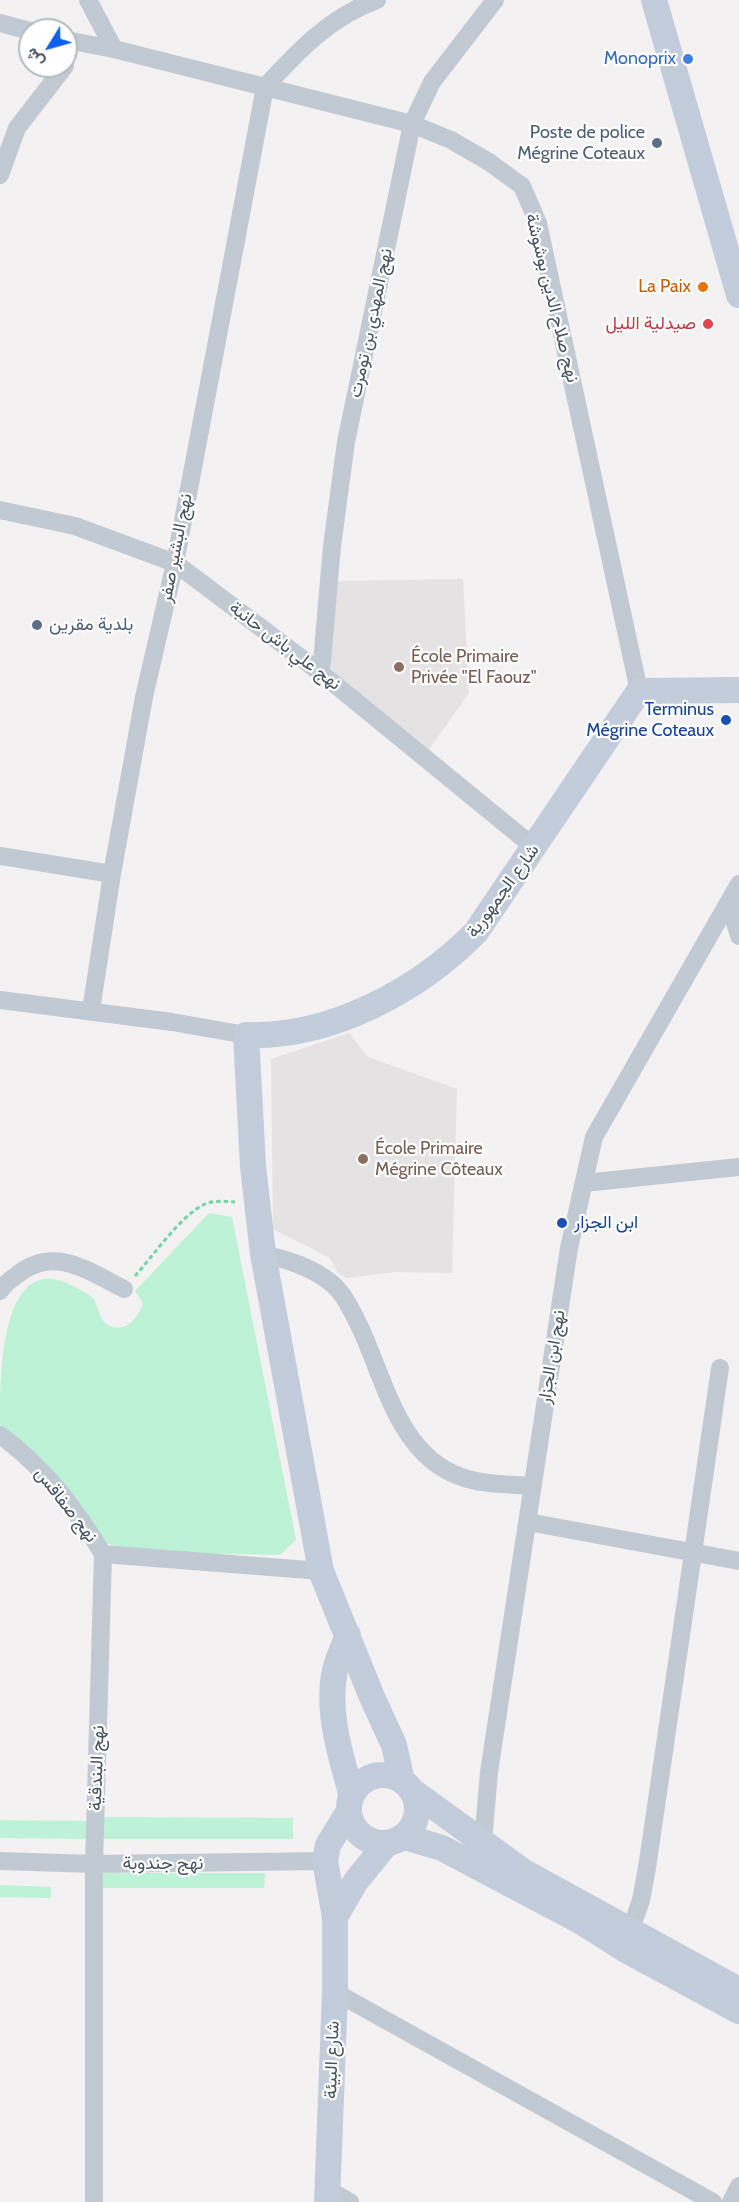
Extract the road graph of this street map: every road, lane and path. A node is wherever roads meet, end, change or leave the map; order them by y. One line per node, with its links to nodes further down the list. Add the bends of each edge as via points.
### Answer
1 (88, 0): 8 (street)
2 (377, 0): 10 (street, via 345,13)
3 (495, 0): 11 (street, نهج المهدي بن تومرت, via 432,82)
4 (654, 0): 13 (street)
5 (0, 23): 6 (street)
6 (18, 28)
7 (78, 43): 8 (street, نهج صلاح الدين بوشوشة)
8 (114, 49): 10 (street, نهج صلاح الدين بوشوشة)
9 (55, 78): 12 (street, via 17,128)
10 (265, 87): 11 (street, نهج صلاح الدين بوشوشة); 16 (street, نهج البشير صفر)
11 (412, 124): 17 (street, نهج المهدي بن تومرت, via 346,442); 19 (street, نهج صلاح الدين بوشوشة, via 451,140 522,186 538,223)
12 (0, 175)
13 (732, 249): 14 (street)
14 (739, 295)
15 (0, 510): 16 (street, نهج علي باش حانبة, via 75,526)
16 (175, 563): 17 (street, نهج علي باش حانبة); 22 (street, نهج البشير صفر, via 144,697)
17 (321, 673): 20 (street, نهج علي باش حانبة)
18 (739, 690): 19 (street)
19 (639, 691): 20 (street, شارع الجمهورية)
20 (535, 848): 28 (street, شارع الجمهورية, via 476,932 427,975 363,1010 296,1033)
21 (0, 856): 22 (street)
22 (112, 874): 27 (street, نهج البشير صفر)
23 (739, 884): 24 (street, نهج ابن الجزار)
24 (729, 902): 25 (street); 30 (street, نهج ابن الجزار, via 594,1137)
25 (739, 936)
26 (0, 1000): 27 (street, شارع الجمهورية)
27 (91, 1010): 28 (street, شارع الجمهورية)
28 (246, 1035): 31 (street)
29 (739, 1167): 30 (street)
30 (584, 1183): 37 (street, نهج ابن الجزار, via 569,1248)
31 (256, 1203): 32 (street); 33 (path, via 216,1201 201,1206)
32 (263, 1254): 37 (street, via 301,1263 331,1283 344,1298 371,1349 407,1434 433,1462 479,1482); 42 (street)
33 (124, 1289): 34 (street, via 66,1262 43,1260 22,1271)
34 (0, 1292)
35 (720, 1368): 39 (street)
36 (0, 1435): 40 (street, نهج صفاقس, via 49,1476)
37 (532, 1486): 38 (street, نهج ابن الجزار)
38 (528, 1522): 39 (street); 47 (street, نهج ابن الجزار)
39 (694, 1551): 41 (street); 52 (street, via 647,1868)
40 (103, 1554): 42 (street); 50 (street, نهج البندقية)
41 (739, 1561)
42 (321, 1571): 43 (street)
43 (348, 1635): 44 (street); 45 (street, via 333,1688 339,1753)
44 (407, 1786): 45 (street, via 388,1776 374,1777 360,1784); 46 (street, via 417,1809 416,1818); 47 (street)
45 (350, 1803): 46 (street, via 352,1823 359,1834 370,1841); 49 (street, via 328,1845)
46 (396, 1840): 47 (street); 51 (street, via 356,1881)
47 (478, 1854): 52 (street, via 524,1872); 55 (street, via 626,1950)
48 (0, 1861): 50 (street, نهج جندوبة)
49 (326, 1862): 50 (street, نهج جندوبة); 51 (street, شارع البيئة)
50 (94, 1864): 58 (street, نهج البندقية)
51 (335, 1917): 54 (street, شارع البيئة)
52 (631, 1929): 53 (street)
53 (739, 1990)
54 (335, 1992): 57 (street, شارع البيئة); 60 (street)
55 (739, 2011)
56 (739, 2186): 61 (street)
57 (327, 2196): 59 (street)
58 (93, 2202)
59 (350, 2202)
60 (713, 2202)
61 (731, 2202)

